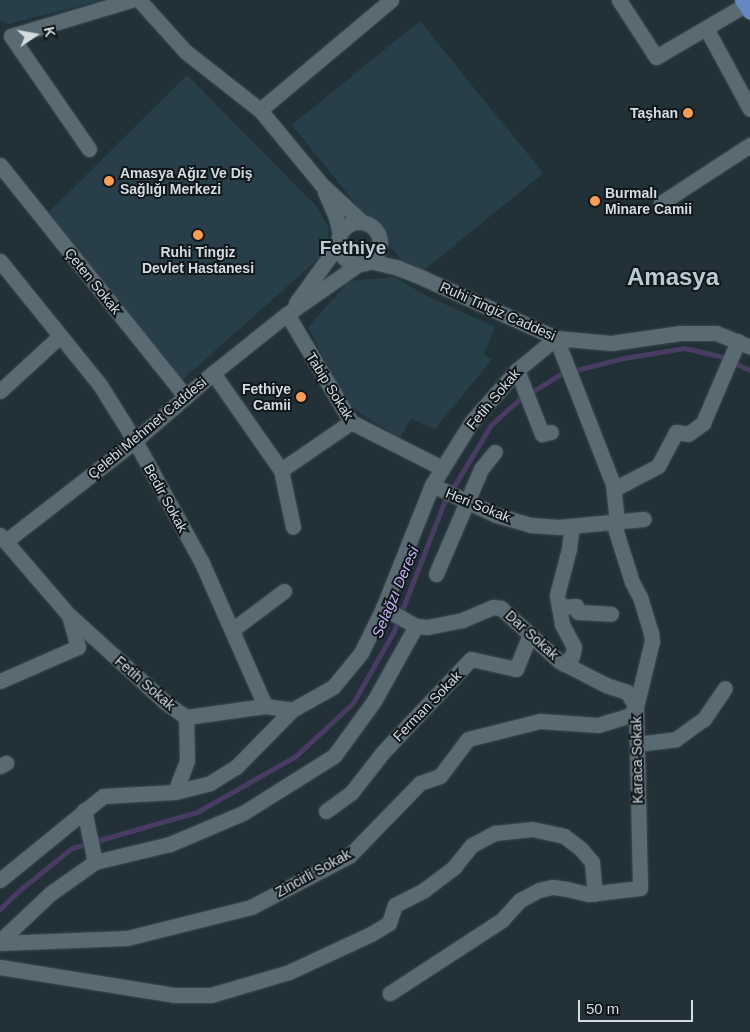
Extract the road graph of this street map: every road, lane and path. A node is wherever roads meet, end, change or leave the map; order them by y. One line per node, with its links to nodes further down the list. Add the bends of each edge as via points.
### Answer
1 (131, 0): 10 (street, via 11,36)
2 (139, 0): 8 (street, via 186,52)
3 (618, 0): 6 (street, via 656,57)
4 (387, 1): 8 (street)
5 (747, 5): 6 (street)
6 (706, 28): 7 (street)
7 (750, 109)
8 (260, 110): 12 (street)
9 (750, 145): 13 (street)
10 (89, 149)
11 (0, 165): 27 (street, Çeten Sokak)
12 (321, 184): 14 (street); 15 (street, via 336,217)
13 (662, 203)
14 (362, 222): 15 (street, via 351,223); 16 (street, via 376,231)
15 (339, 240): 18 (street, via 344,257 350,261); 20 (street, Çelebi Mehmet Caddesi)
16 (379, 244): 18 (street, via 374,256); 19 (street, Ruhi Tingiz Caddesi)
17 (0, 260): 21 (street, Bedir Sokak)
18 (365, 262): 19 (street, Ruhi Tingiz Caddesi); 20 (street, Çelebi Mehmet Caddesi)
19 (396, 267): 22 (street, Ruhi Tingiz Caddesi)
20 (287, 314): 25 (street, Çelebi Mehmet Caddesi); 28 (street, Tabip Sokak)
21 (60, 336): 26 (street); 30 (street, Bedir Sokak, via 100,385)
22 (556, 338): 23 (street, Ruhi Tingiz Caddesi, via 611,343 680,333 716,333); 24 (street, Fetih Sokak); 35 (street, Karaca Sokak)
23 (741, 349): 35 (street, via 703,424 688,434 676,432 658,466)
24 (517, 370): 29 (street, via 542,434); 32 (street, Fetih Sokak, via 472,421)
25 (213, 373): 27 (street, Çelebi Mehmet Caddesi); 33 (street)
26 (0, 391)
27 (186, 397): 30 (street, Çelebi Mehmet Caddesi)
28 (351, 422): 32 (street, Tabip Sokak); 33 (street)
29 (550, 432)
30 (135, 441): 41 (street, Çelebi Mehmet Caddesi); 49 (street, Bedir Sokak, via 202,563)
31 (495, 452): 36 (street, via 481,469)
32 (442, 468): 34 (street, Fetih Sokak)
33 (281, 470): 40 (street)
34 (435, 487): 36 (street, Heri Sokak); 45 (street, Fetih Sokak)
35 (614, 489): 38 (street, Karaca Sokak)
36 (465, 499): 39 (street, Heri Sokak, via 496,515 530,524); 42 (street)
37 (644, 518): 38 (street, Heri Sokak)
38 (617, 520): 39 (street, Heri Sokak); 55 (street, Karaca Sokak, via 614,525 652,641)
39 (572, 526): 44 (street, via 566,565 558,588)
40 (293, 528)
41 (3, 538): 46 (street, Fetih Sokak)
42 (436, 574)
43 (284, 591): 49 (street)
44 (559, 607): 47 (street, via 576,606 578,612); 51 (street, via 562,624 574,646 572,656)
45 (385, 610): 48 (street); 56 (street, Fetih Sokak, via 361,653 333,687)
46 (68, 614): 52 (street, via 78,647); 57 (street, Fetih Sokak, via 165,702)
47 (611, 614)
48 (412, 625): 50 (street, Dar Sokak, via 463,620 493,606 501,608); 62 (street, via 374,701 334,756 243,813 170,844)
49 (232, 630): 54 (street, Bedir Sokak)
50 (530, 636): 51 (street, Dar Sokak); 61 (street, Ferman Sokak, via 516,669 471,659 383,752 351,793)
51 (564, 664): 55 (street, Dar Sokak, via 627,692)
52 (0, 681)
53 (725, 688): 58 (street, via 704,719 676,739)
54 (265, 706): 56 (street, Fetih Sokak); 57 (street, Fetih Sokak)
55 (636, 707): 58 (street, Karaca Sokak); 65 (street, Zincirli Sokak, via 630,715 598,725 540,720 468,739 440,776 420,783 349,856 251,907 127,938)
56 (292, 710): 59 (street, via 236,767 210,783)
57 (186, 717): 59 (street, via 187,760)
58 (637, 744): 64 (street, Karaca Sokak, via 640,888)
59 (176, 792): 60 (street, via 103,796)
60 (84, 810): 62 (street); 63 (street)
61 (326, 811)
62 (95, 862): 65 (street, via 51,893)
63 (0, 880)
64 (596, 894): 66 (street, via 592,862 564,836 532,829 495,833 472,845 454,867 424,890 395,905 388,923 371,934 290,972 211,995 174,995); 67 (street, Karaca Sokak, via 552,888 539,890 520,900 502,920)
65 (0, 942)
66 (0, 967)
67 (390, 993)

